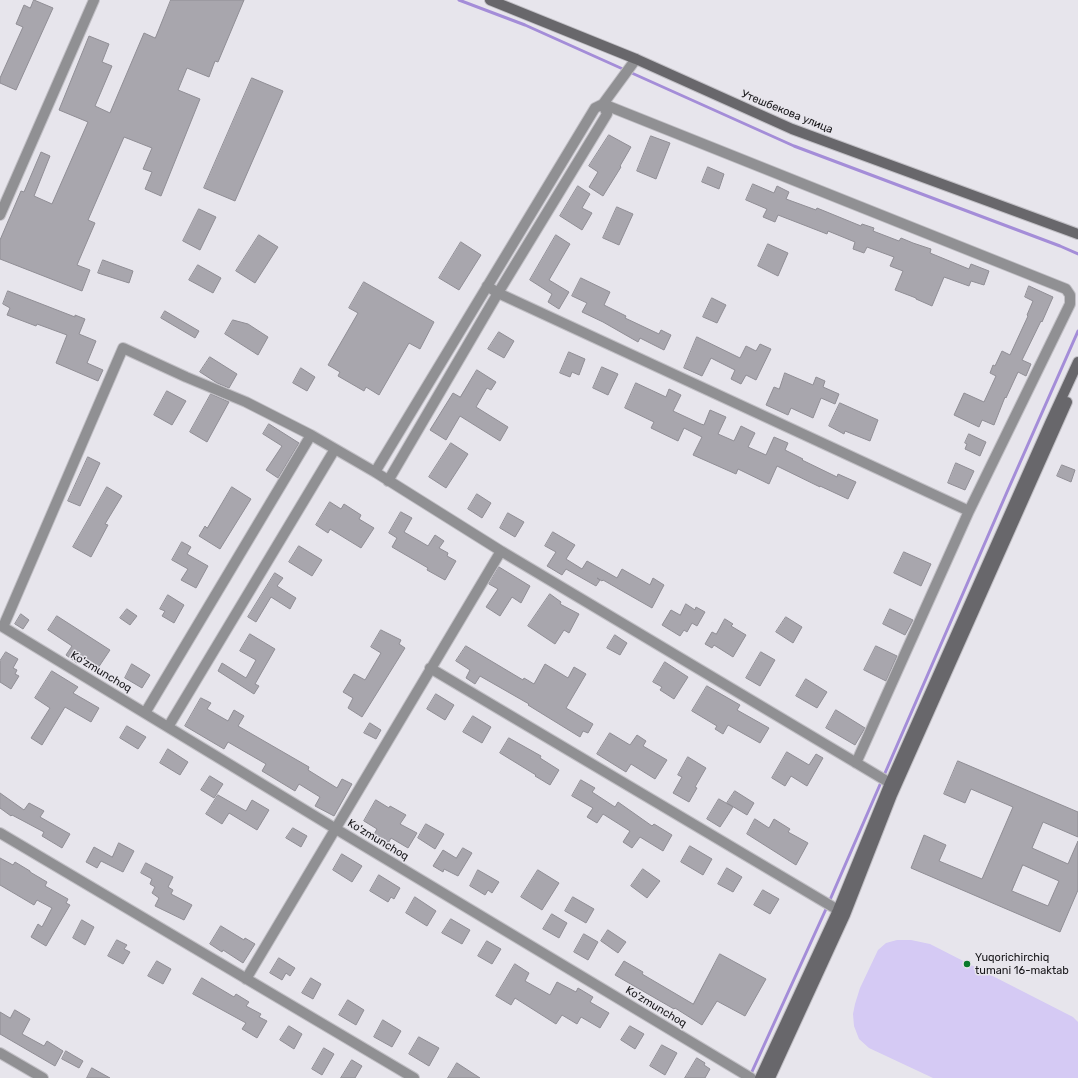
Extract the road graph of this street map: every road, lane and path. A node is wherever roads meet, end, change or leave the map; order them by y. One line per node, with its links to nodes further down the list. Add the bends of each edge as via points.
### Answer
1 (94, 0): 5 (street)
2 (490, 0): 3 (main road, Утешбекова улица)
3 (636, 60): 4 (street); 6 (main road, Утешбекова улица, via 792,129)
4 (603, 104): 7 (street, via 595,108); 8 (street, via 608,114); 15 (street, via 1066,289 1070,295 1070,304)
5 (0, 215)
6 (1078, 234)
7 (487, 286): 8 (street); 13 (street)
8 (498, 293): 14 (street); 15 (street)
9 (1078, 362): 21 (main road)
10 (1078, 377): 31 (main road, via 892,795 845,915)
11 (311, 435): 12 (street); 18 (street); 18 (street, Ko'zmunchoq, via 246,402 123,348 3,627)
12 (335, 449): 13 (street); 19 (street)
13 (375, 472): 14 (street)
14 (388, 481): 16 (street)
15 (969, 511): 20 (street)
16 (501, 551): 17 (street); 20 (street)
17 (430, 668): 22 (street); 24 (street)
18 (145, 713): 19 (street, Ko'zmunchoq)
19 (168, 726): 22 (street, Ko'zmunchoq)
20 (856, 763): 21 (street)
21 (889, 783): 24 (main road)
22 (336, 829): 25 (street); 27 (street, Ko'zmunchoq)
23 (0, 833): 25 (street)
24 (834, 908): 30 (main road)
25 (246, 979): 29 (street)
26 (0, 1053): 28 (street)
27 (747, 1076)
28 (42, 1078)
29 (414, 1078)
30 (760, 1078)
31 (770, 1078)

